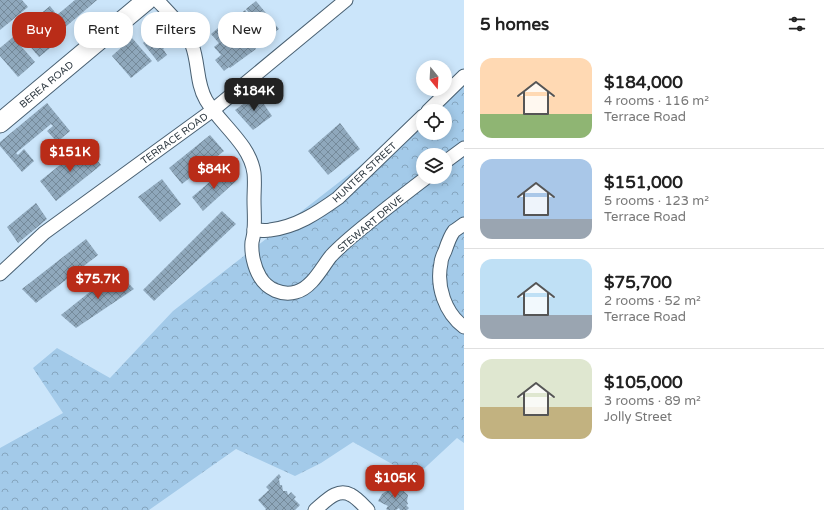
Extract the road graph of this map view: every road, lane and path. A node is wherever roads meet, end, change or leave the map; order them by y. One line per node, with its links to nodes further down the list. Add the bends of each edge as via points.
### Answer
1 (147, 0): 7 (street, BEREA ROAD)
2 (157, 0): 6 (street, STEWART DRIVE, via 190,39 202,92)
3 (346, 0): 6 (street, TERRACE ROAD)
4 (464, 76): 5 (street)
5 (435, 104)
6 (213, 110): 13 (street, STEWART DRIVE, via 250,160 254,172); 14 (street, TERRACE ROAD, via 44,233)
7 (0, 122)
8 (416, 123): 13 (street, HUNTER STREET, via 344,193 323,209 288,226 268,231)
9 (464, 148): 10 (street)
10 (452, 157)
11 (417, 184): 13 (street, STEWART DRIVE, via 356,232 331,257 307,287 296,293 276,291 260,277 253,254)
12 (464, 224): 15 (street, via 454,232 446,246 440,277 442,294 448,310)
13 (254, 230)
14 (0, 274)
15 (464, 326)
16 (315, 510): 17 (street, via 334,495 343,493 351,495)
17 (368, 510)

